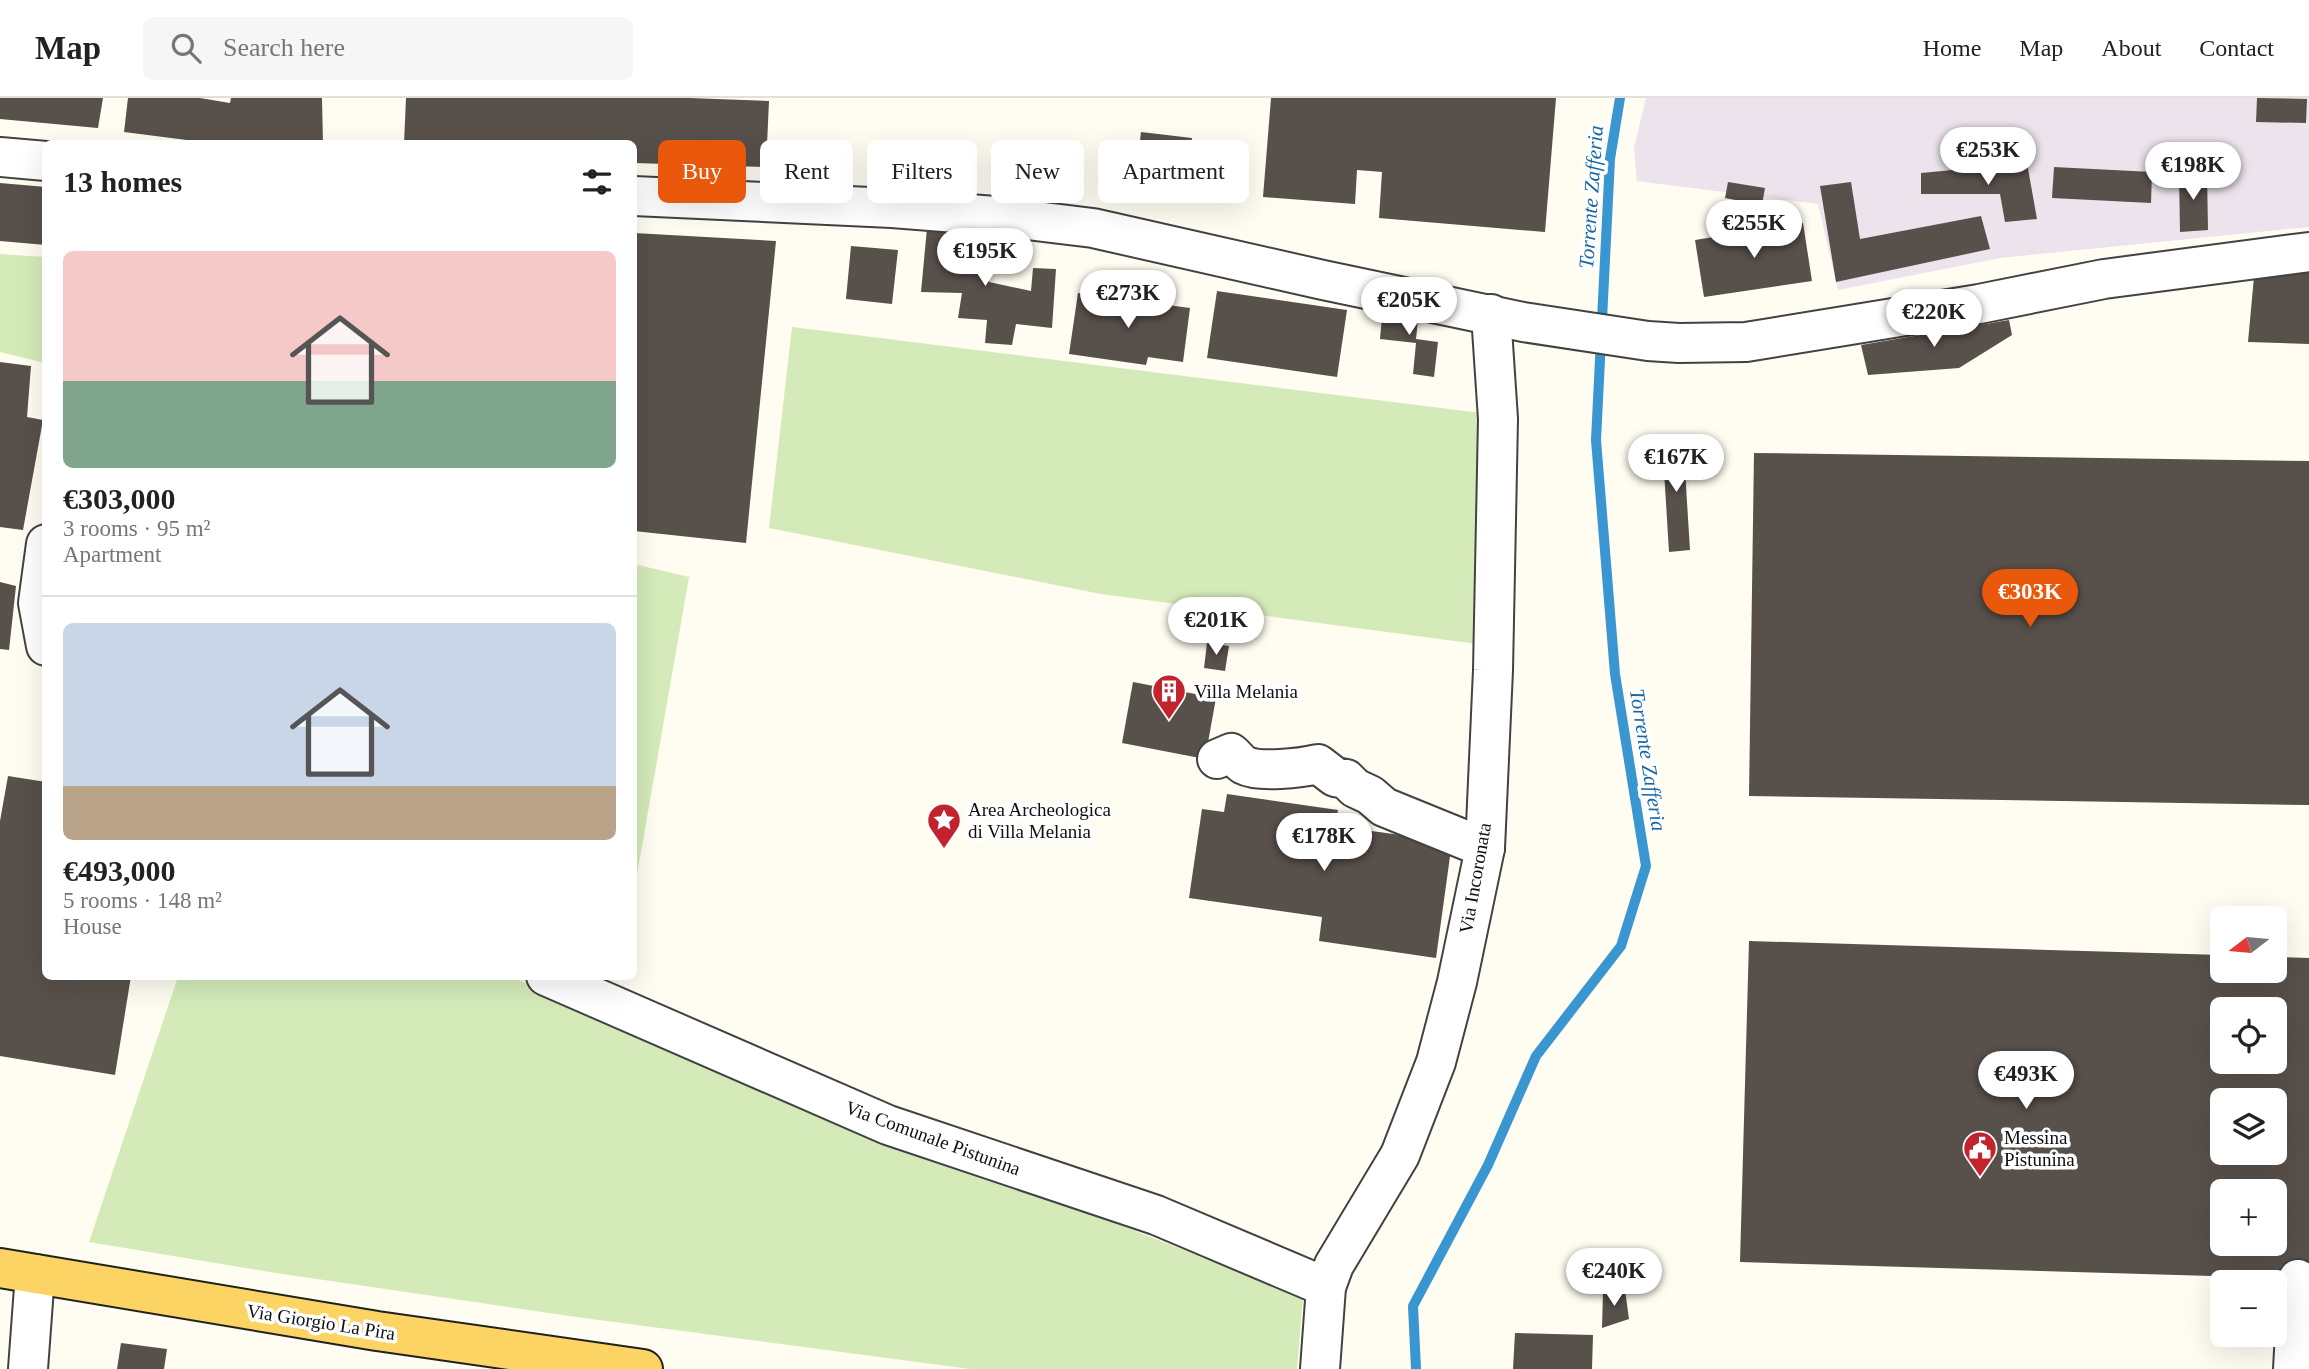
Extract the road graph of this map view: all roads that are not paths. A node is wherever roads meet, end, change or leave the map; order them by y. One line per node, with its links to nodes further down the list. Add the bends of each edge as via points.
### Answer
1 (0, 157): 2 (street)
2 (42, 161)
3 (637, 196): 5 (street, via 892,208 1093,228)
4 (2309, 252): 5 (street, via 2104,279 1746,342 1648,341)
5 (1507, 318): 9 (street, Via Incoronata, via 1498,419)
6 (42, 574): 7 (street, via 38,603)
7 (42, 624)
8 (1217, 759): 9 (street, via 1231,753 1245,766 1275,769 1318,764 1384,807)
9 (1485, 848): 13 (street, Via Incoronata, via 1432,1073 1400,1155)
10 (555, 980): 13 (street, Via Comunale Pistunina, via 888,1125 1156,1215)
11 (18, 1271): 14 (street); 15 (main road, Via Giorgio La Pira, via 377,1331)
12 (2298, 1279): 17 (street)
13 (1325, 1287): 16 (street, Via Incoronata)
14 (28, 1369)
15 (643, 1369)
16 (1320, 1369)
17 (2292, 1369)

